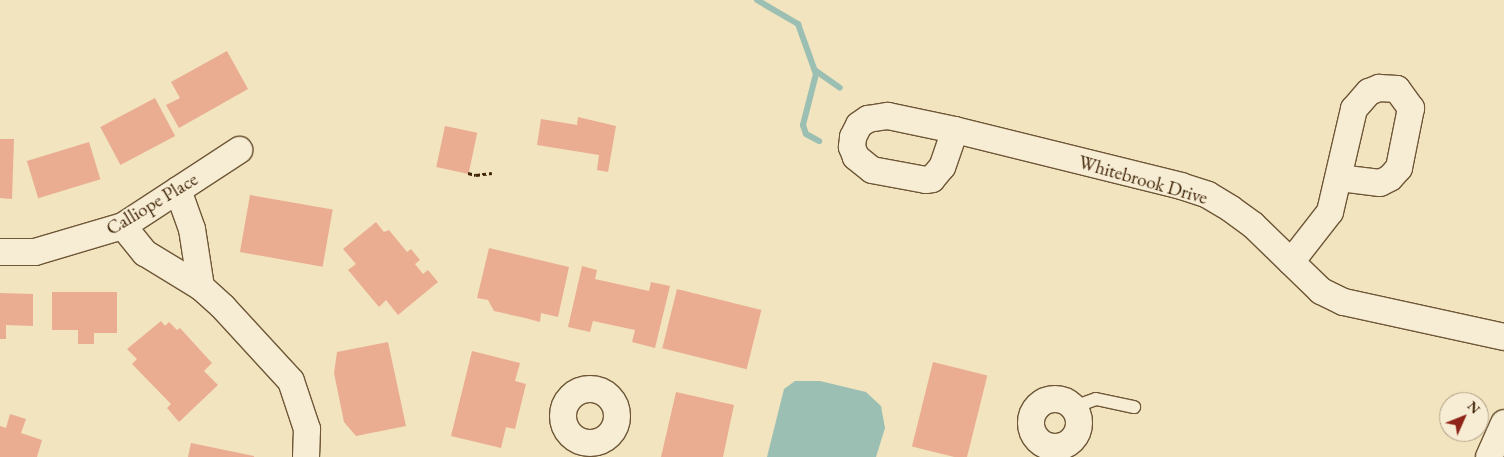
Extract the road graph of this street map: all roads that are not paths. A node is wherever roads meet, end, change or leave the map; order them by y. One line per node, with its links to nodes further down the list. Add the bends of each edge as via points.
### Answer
1 (955, 130): 7 (street, Whitebrook Drive, via 1208,195 1253,225)
2 (239, 150): 4 (street, Calliope Place)
3 (1340, 178): 7 (street, via 1330,212)
4 (178, 190): 5 (street, Calliope Place); 8 (street, via 192,229)
5 (123, 226): 6 (street, Calliope Place, via 35,252); 8 (street, via 145,253)
6 (0, 252)
7 (1291, 262): 9 (street, Whitebrook Drive, via 1321,291 1344,302)
8 (201, 287): 14 (street, via 292,381 308,429)
9 (1504, 337)
10 (1134, 406): 11 (lane, via 1096,399)
11 (1074, 408): 13 (street, via 1057,399 1041,403 1031,425)
12 (1504, 424): 15 (street)
13 (1036, 448)
14 (306, 457)
15 (1489, 457)

